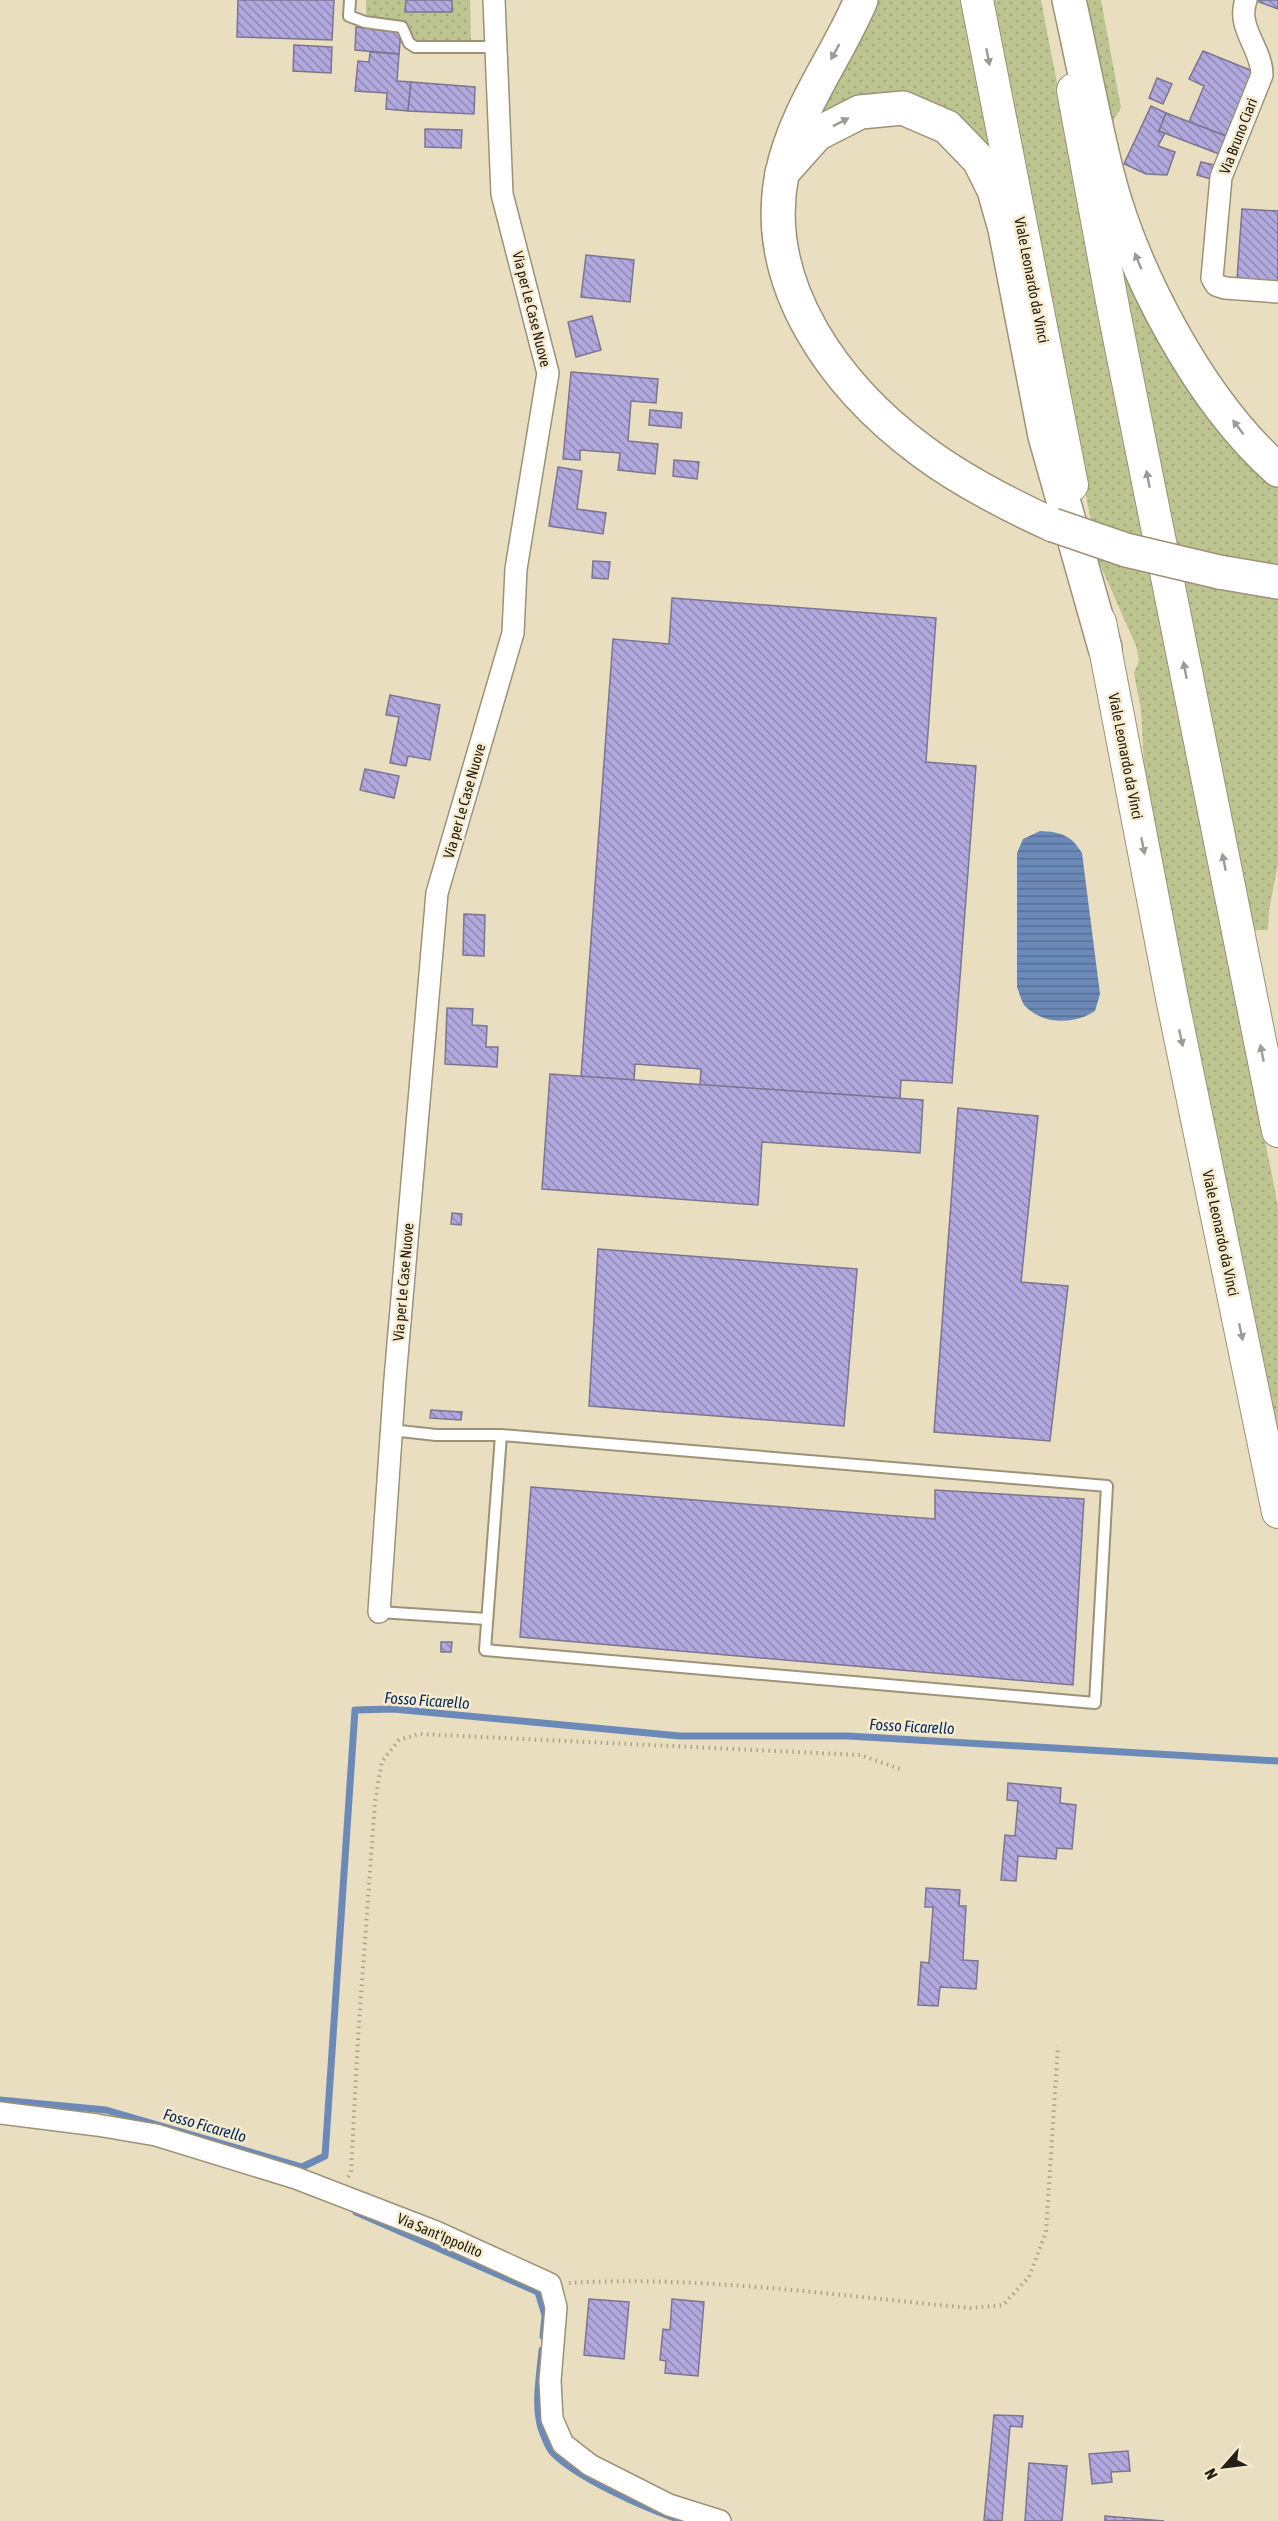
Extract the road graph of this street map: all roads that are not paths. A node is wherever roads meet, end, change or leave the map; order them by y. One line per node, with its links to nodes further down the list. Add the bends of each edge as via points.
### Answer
1 (350, 0): 8 (lane, via 349,16 402,27 415,47)
2 (494, 0): 8 (street, Via per Le Case Nuove)
3 (861, 0): 9 (highway, one-way to 9, via 806,104)
4 (977, 0): 13 (main road, Viale Leonardo da Vinci, one-way to 13)
5 (1059, 0): 14 (main road, one-way to 5, via 1112,300)
6 (1069, 0): 11 (highway, one-way to 6, via 1244,436 1184,356 1138,261 1108,174)
7 (1246, 0): 10 (street, Via Bruno Ciari, via 1243,20 1262,75 1221,177 1212,278 1216,285 1225,288)
8 (496, 47): 15 (street, Via per Le Case Nuove, via 502,194 548,374 516,569 513,633 437,893)
9 (782, 173): 12 (highway, bridge, via 782,255 796,302 815,339 839,372 923,452 982,490 1053,525 1126,550); 13 (highway, one-way to 13, via 817,134 860,112 903,108 946,127 979,160 994,190 1005,230 1045,436)
10 (1278, 292)
11 (1278, 470)
12 (1278, 582)
13 (1105, 648): 17 (main road, Viale Leonardo da Vinci, one-way to 17)
14 (1278, 1131)
15 (391, 1430): 16 (lane); 18 (street, Via per Le Case Nuove)
16 (501, 1435): 19 (lane); 19 (lane, via 1107,1486 1095,1703 485,1650)
17 (1278, 1512)
18 (378, 1612): 19 (lane)
19 (487, 1619)
20 (0, 2113): 21 (street, Via Sant'Ippolito, via 156,2135 338,2192 550,2284 556,2307 550,2381 552,2419 563,2444 590,2465 669,2505)
21 (720, 2521)

